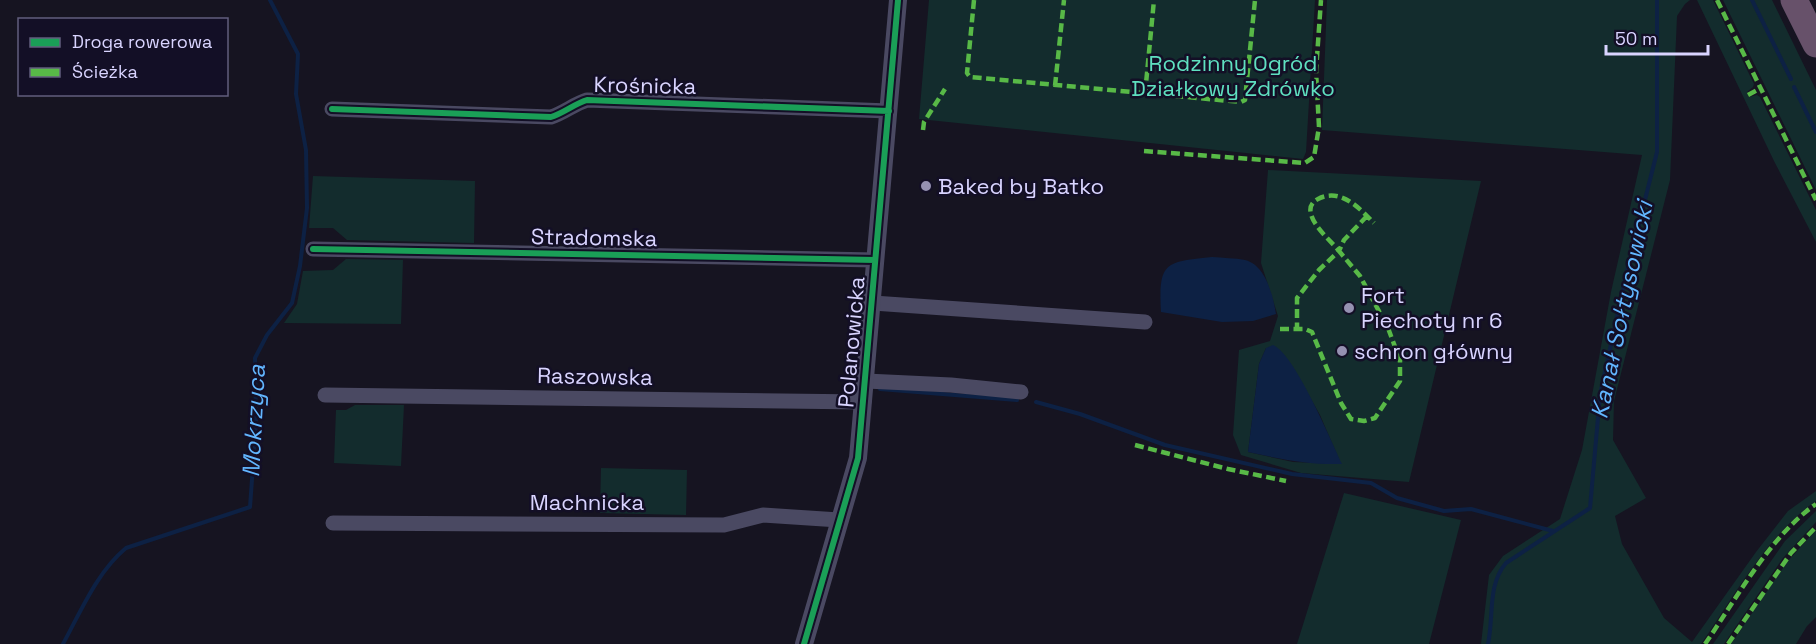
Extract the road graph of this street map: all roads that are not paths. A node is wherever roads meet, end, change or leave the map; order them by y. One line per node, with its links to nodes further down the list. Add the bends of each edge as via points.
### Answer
1 (898, 0): 5 (street, Polanowicka)
2 (1794, 0): 3 (highway)
3 (1816, 44)
4 (332, 109): 5 (street, Krośnicka, via 551,117 587,100)
5 (889, 111): 7 (street, Polanowicka)
6 (312, 249): 7 (street, Stradomska)
7 (875, 260): 8 (street, Polanowicka)
8 (873, 303): 9 (street); 10 (street, Polanowicka)
9 (1145, 321)
10 (866, 381): 11 (street); 13 (street, Polanowicka)
11 (1021, 392)
12 (325, 395): 13 (street, Raszowska)
13 (864, 402): 14 (street, Polanowicka, via 858,458)
14 (839, 520): 15 (street, Machnicka, via 763,515 724,525); 16 (street, Polanowicka)
15 (333, 523)
16 (804, 644)

